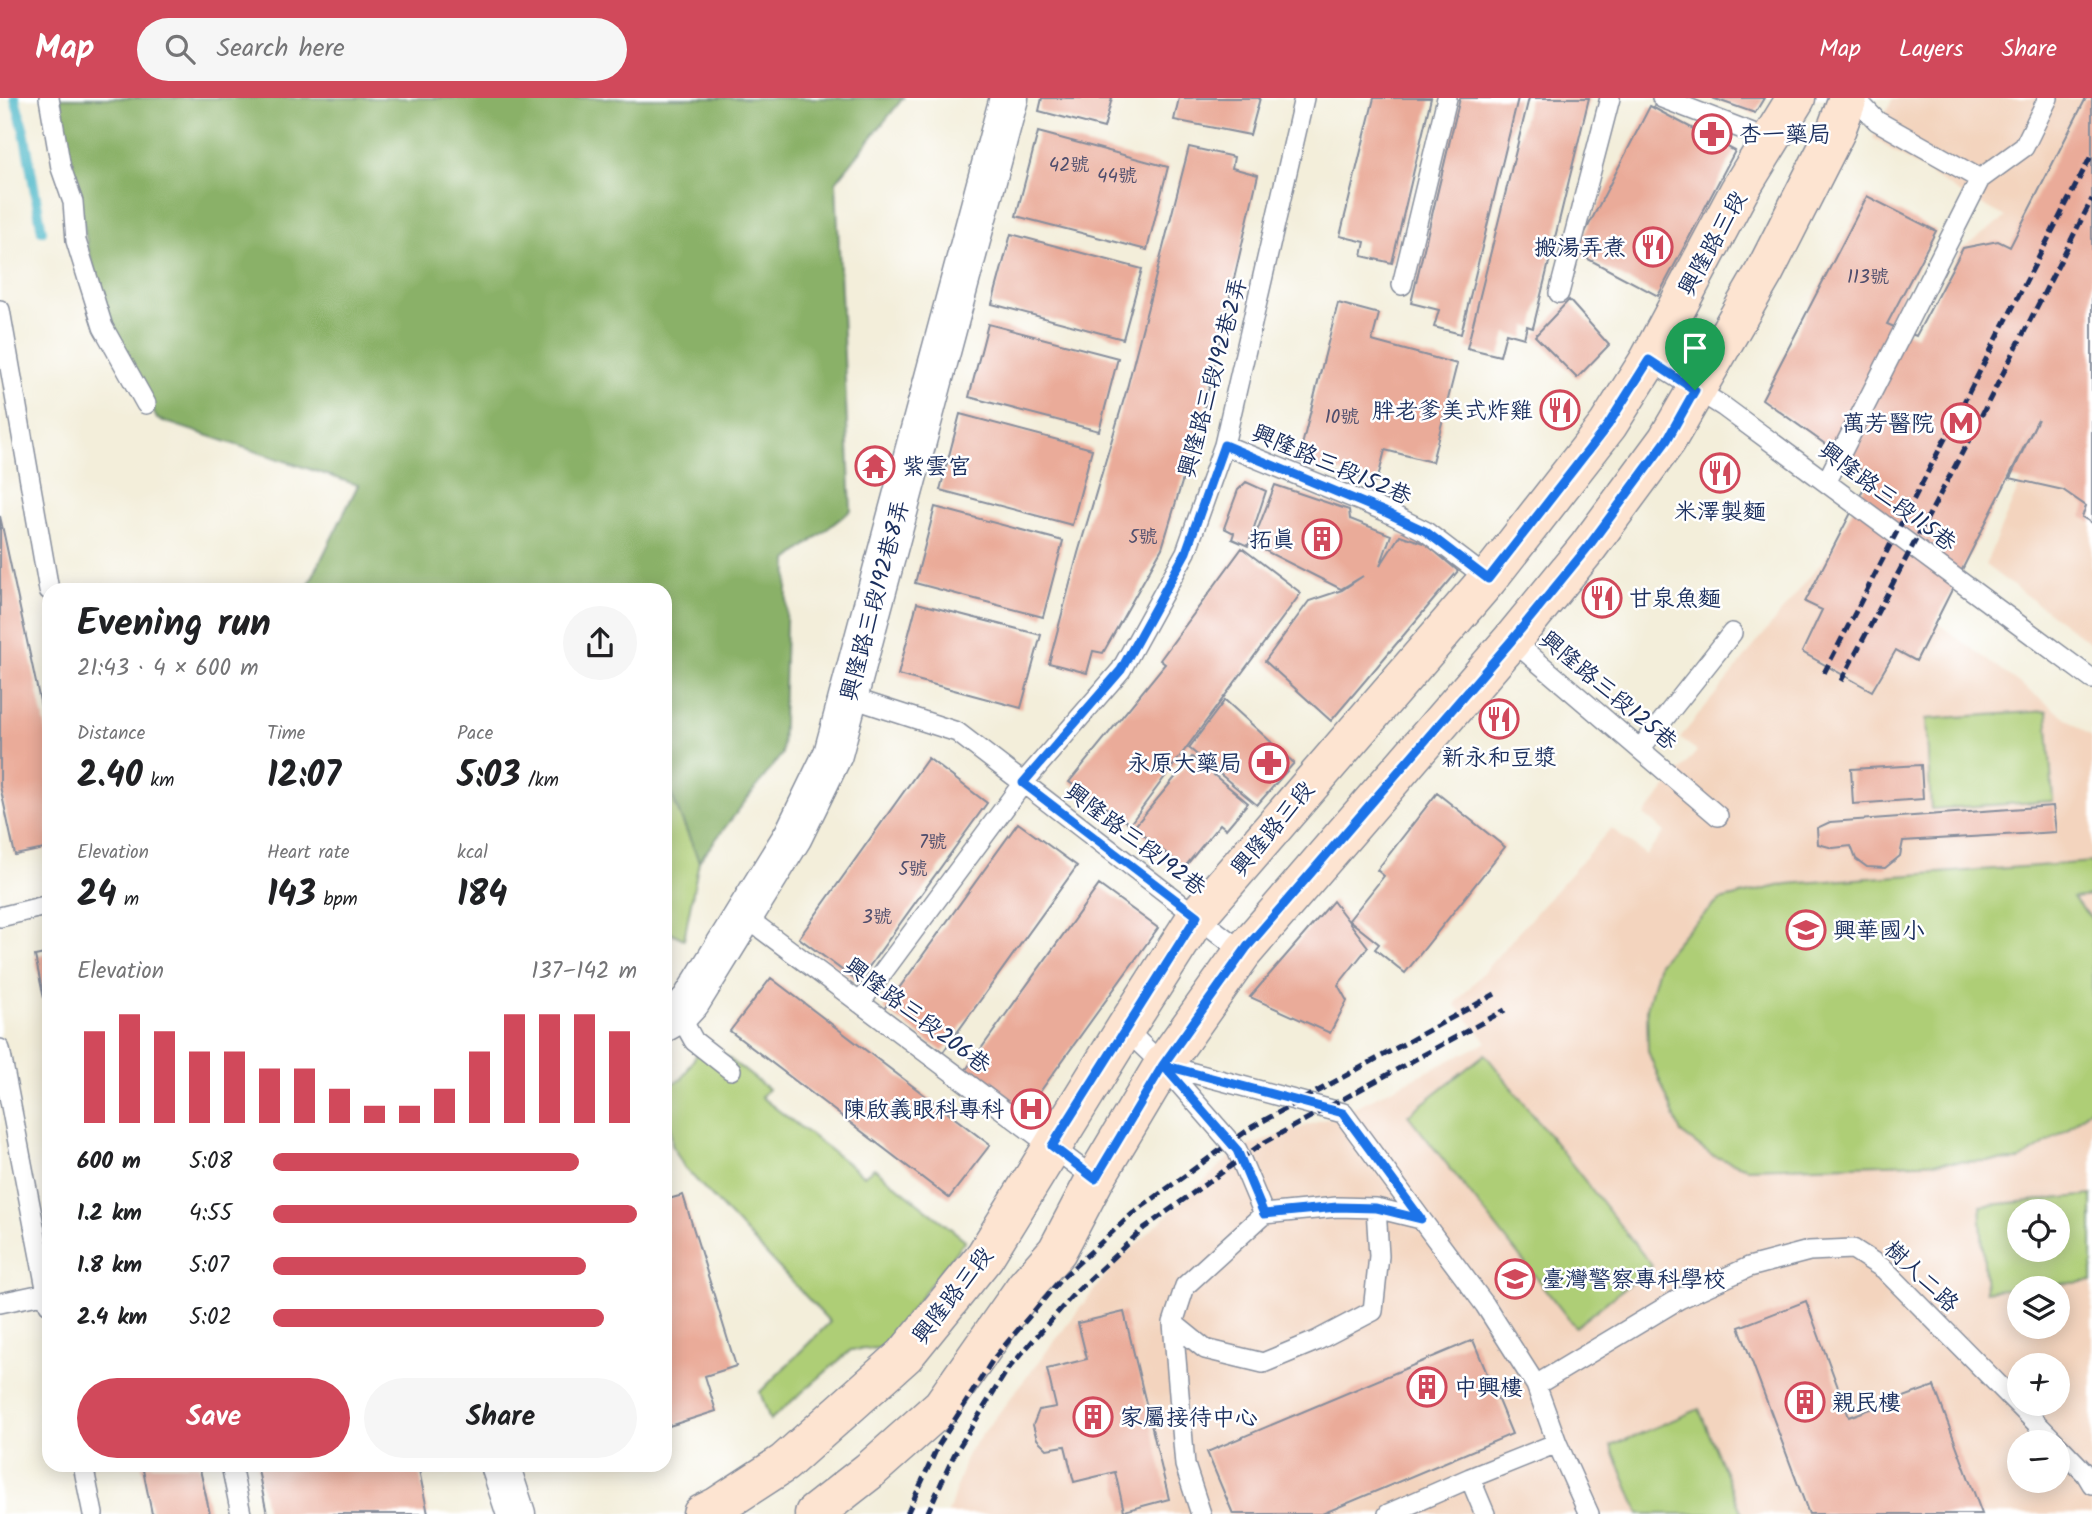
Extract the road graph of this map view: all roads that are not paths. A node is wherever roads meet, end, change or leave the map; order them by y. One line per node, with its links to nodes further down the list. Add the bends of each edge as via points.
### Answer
1 (49, 98): 18 (lane, via 61,169 73,202 76,241 103,327)
2 (1009, 98): 26 (street, 興隆路三段192巷8弄)
3 (1304, 98): 19 (lane, 興隆路三段192巷2弄)
4 (1447, 98): 13 (lane)
5 (1610, 98): 14 (lane)
6 (1662, 98): 11 (lane)
7 (1796, 98): 11 (main road, 興隆路三段)
8 (1848, 98): 17 (main road, via 1765,271)
9 (1855, 98): 12 (lane, via 1877,121)
10 (2048, 98): 12 (lane, via 2024,146)
11 (1771, 140): 16 (main road, 興隆路三段)
12 (1980, 179): 20 (lane)
13 (1402, 285)
14 (1559, 293)
15 (0, 310): 22 (lane)
16 (1649, 360): 17 (lane, 興隆路三段115巷); 21 (main road, 興隆路三段, via 1608,425)
17 (1695, 390): 20 (lane, 興隆路三段115巷); 24 (main road, via 1667,440)
18 (146, 404)
19 (1224, 445): 21 (lane, 興隆路三段152巷, via 1425,531); 28 (lane, 興隆路三段192巷2弄, via 1186,552 1121,670)
20 (1827, 481): 25 (lane, 興隆路三段115巷)
21 (1488, 579): 32 (main road, 興隆路三段)
22 (48, 583)
23 (1732, 633): 27 (lane)
24 (1512, 640): 27 (lane, 興隆路三段125巷); 34 (main road)
25 (2092, 679)
26 (849, 697): 28 (lane, 興隆路三段192巷, via 957,732); 31 (street, 興隆路三段192巷8弄, via 833,754 813,800)
27 (1640, 750): 29 (lane, 興隆路三段125巷)
28 (1023, 783): 32 (lane, 興隆路三段192巷); 35 (lane, 興隆路三段192巷2弄)
29 (1718, 816)
30 (42, 907): 33 (lane)
31 (744, 916): 35 (lane, 興隆路三段206巷); 36 (street, 興隆路三段192巷8弄, via 691,1001)
32 (1197, 916): 34 (lane, 興隆路三段192巷); 37 (main road, 興隆路三段)
33 (0, 917)
34 (1243, 952): 39 (main road)
35 (860, 1003): 41 (lane, 興隆路三段206巷)
36 (672, 1018): 40 (lane)
37 (1125, 1029): 39 (lane); 41 (main road, 興隆路三段)
38 (0, 1049): 46 (lane)
39 (1163, 1065): 42 (main road); 44 (lane, via 1237,1150); 45 (lane, via 1343,1113)
40 (731, 1070)
41 (1052, 1146): 42 (lane, 興隆路三段206巷); 62 (main road, 興隆路三段, via 985,1256 905,1355 784,1463)
42 (1095, 1179): 63 (main road, via 1058,1251 1026,1286 942,1406)
43 (1376, 1208): 44 (lane); 45 (lane); 49 (lane, via 1380,1255 1373,1311 1263,1363 1205,1349)
44 (1264, 1214): 49 (lane, via 1185,1286)
45 (1421, 1219): 50 (lane, via 1485,1305)
46 (42, 1268)
47 (42, 1300): 48 (lane)
48 (0, 1303)
49 (1173, 1323): 64 (lane, via 1185,1465)
50 (1536, 1385): 51 (lane, 樹人二路, via 1679,1299 1749,1267 1809,1251 1853,1249 1884,1269); 52 (lane)
51 (2042, 1430)
52 (1557, 1443): 57 (lane); 67 (lane)
53 (2070, 1458): 58 (lane, 樹人二路)
54 (84, 1472): 59 (lane)
55 (232, 1472): 60 (lane)
56 (502, 1472): 61 (street)
57 (1470, 1478): 65 (lane); 66 (lane)
58 (2092, 1484)
59 (93, 1514)
60 (241, 1514)
61 (516, 1514)
62 (702, 1514)
63 (814, 1514)
64 (1201, 1514)
65 (1388, 1514)
66 (1485, 1514)
67 (1589, 1514)

